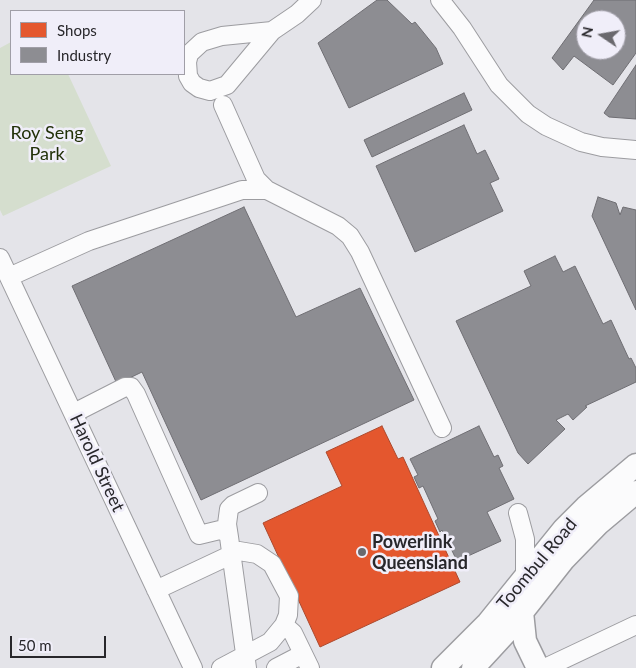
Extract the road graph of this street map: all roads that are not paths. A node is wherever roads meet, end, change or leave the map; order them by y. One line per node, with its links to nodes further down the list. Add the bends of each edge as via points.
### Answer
1 (312, 0): 3 (street)
2 (440, 0): 5 (street, via 499,85 528,114 581,142)
3 (272, 31): 3 (street, via 227,86 210,92 192,83 187,62 189,54 202,42 222,36)
4 (227, 103): 6 (street, via 257,160)
5 (636, 150)
6 (267, 190): 8 (street, via 242,190 89,241); 10 (street, via 338,226 350,236)
7 (0, 258): 8 (street, Harold Street)
8 (9, 277): 9 (street, Harold Street)
9 (74, 413): 17 (street, via 131,387 199,536 224,529); 19 (street, Harold Street)
10 (442, 428)
11 (636, 465): 16 (main road, Toombul Road, via 586,507)
12 (636, 492): 20 (main road, Toombul Road, via 582,540)
13 (258, 493): 17 (street, via 229,509)
14 (518, 513): 15 (street)
15 (525, 539): 16 (street); 18 (street)
16 (552, 543): 18 (main road, Toombul Road)
17 (230, 545): 19 (street); 21 (street, via 239,551 257,554 277,570 289,596); 24 (street)
18 (525, 577): 28 (main road, Toombul Road, via 488,623)
19 (156, 590): 25 (street, Harold Street)
20 (522, 612): 29 (main road, Toombul Road); 30 (main road, via 525,641)
21 (284, 625): 23 (street, via 293,633); 24 (street)
22 (636, 625): 31 (street)
23 (307, 661): 27 (street)
24 (246, 662): 26 (street)
25 (192, 668)
26 (221, 668)
27 (276, 668)
28 (442, 668)
29 (473, 668)
30 (538, 668)
31 (544, 668)

